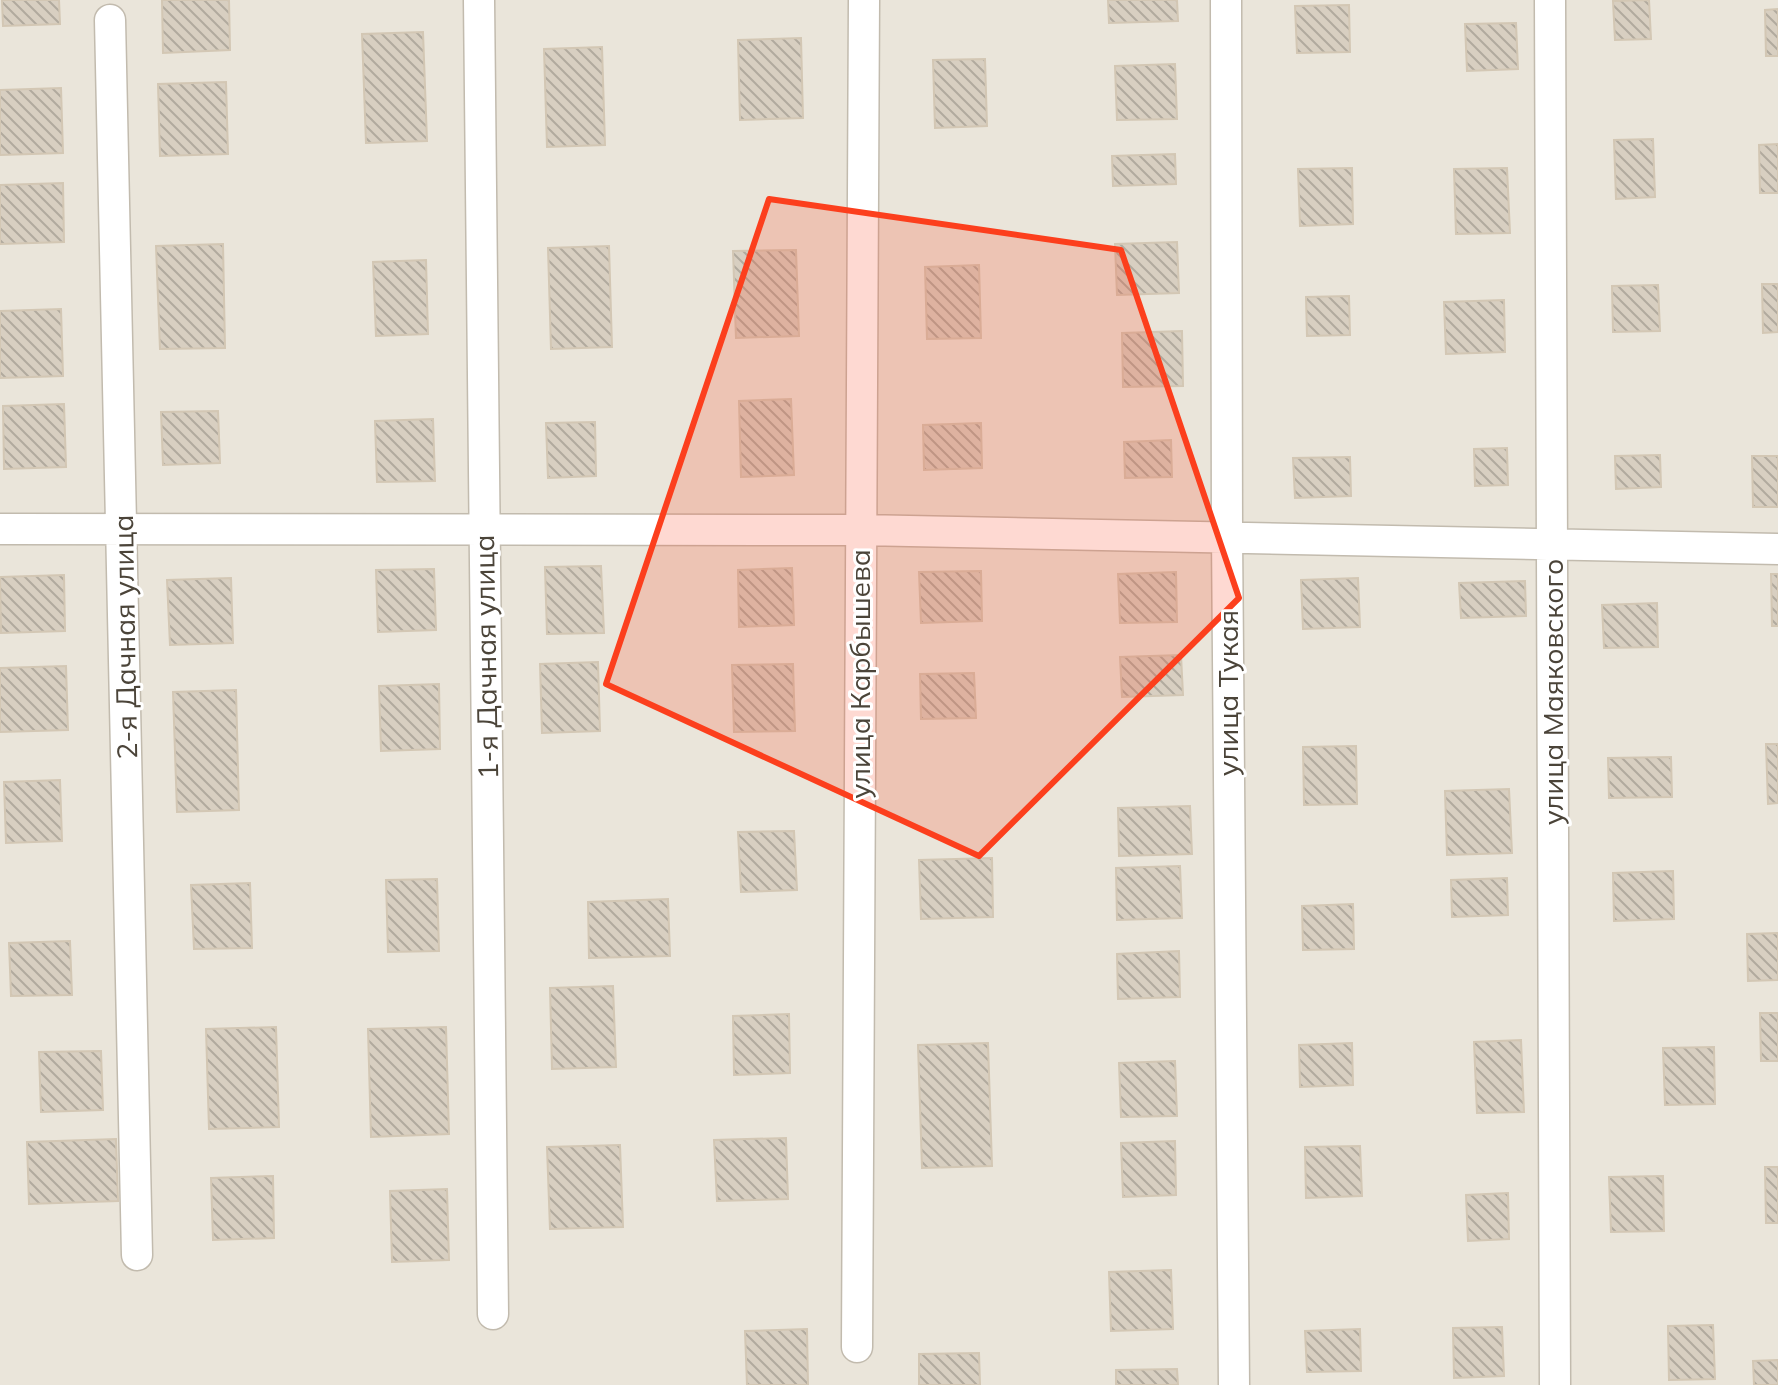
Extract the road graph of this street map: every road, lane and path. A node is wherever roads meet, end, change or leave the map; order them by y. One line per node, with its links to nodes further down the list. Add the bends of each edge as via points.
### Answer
1 (479, 0): 7 (street, 1-я Дачная улица)
2 (864, 0): 9 (street, улица Карбышева)
3 (1226, 0): 10 (street, улица Тукая)
4 (1550, 0): 11 (street, улица Маяковского)
5 (110, 20): 6 (street, 2-я Дачная улица)
6 (122, 528): 7 (street); 8 (street); 13 (street, 2-я Дачная улица)
7 (484, 528): 9 (street); 14 (street, 1-я Дачная улица)
8 (0, 529)
9 (861, 530): 10 (street); 15 (street, улица Карбышева)
10 (1227, 535): 11 (street); 16 (street, улица Тукая)
11 (1553, 546): 12 (street); 17 (street, улица Маяковского)
12 (1778, 549)
13 (137, 1255)
14 (493, 1314)
15 (857, 1347)
16 (1234, 1385)
17 (1555, 1385)

